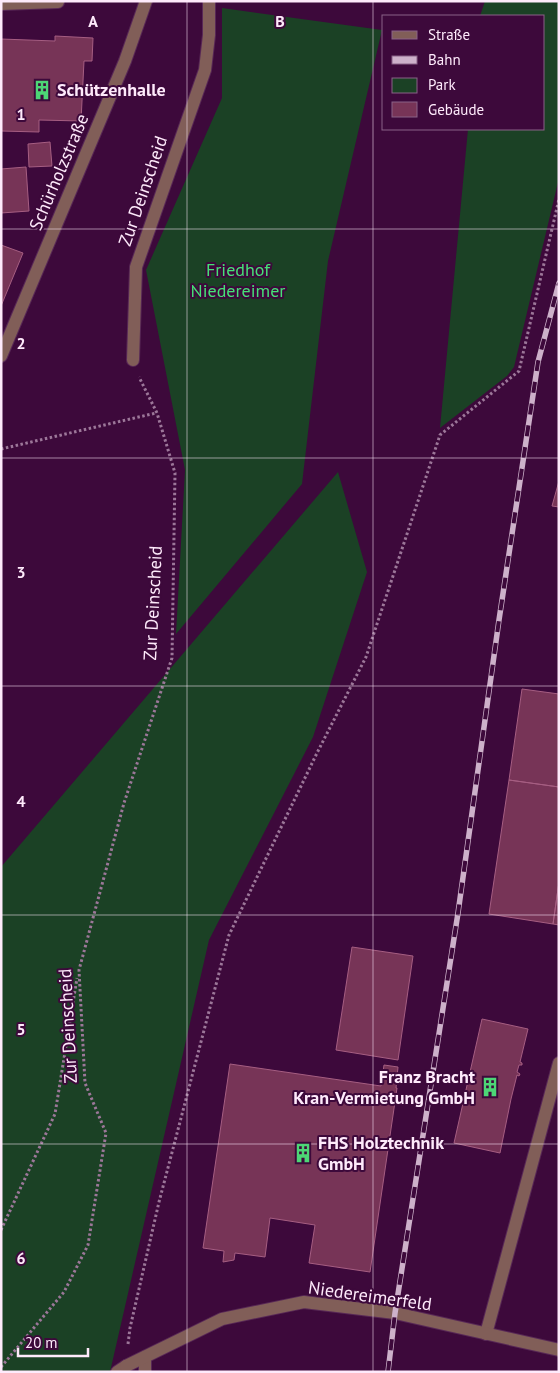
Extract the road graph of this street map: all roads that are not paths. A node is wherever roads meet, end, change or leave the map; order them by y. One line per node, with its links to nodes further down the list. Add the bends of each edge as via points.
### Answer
1 (146, 1): 5 (street, Schürholzstraße, via 125,61)
2 (209, 1): 6 (street, Zur Deinscheid, via 205,70 136,266)
3 (58, 2): 4 (street)
4 (1, 4)
5 (1, 356)
6 (133, 360)
7 (559, 1063): 8 (street)
8 (486, 1334): 9 (street, Niedereimerfeld); 10 (street, Niedereimerfeld, via 395,1313 304,1302 222,1319)
9 (559, 1350)
10 (145, 1357): 11 (street, Niedereimerfeld); 12 (street)
11 (121, 1369)
12 (145, 1372)

